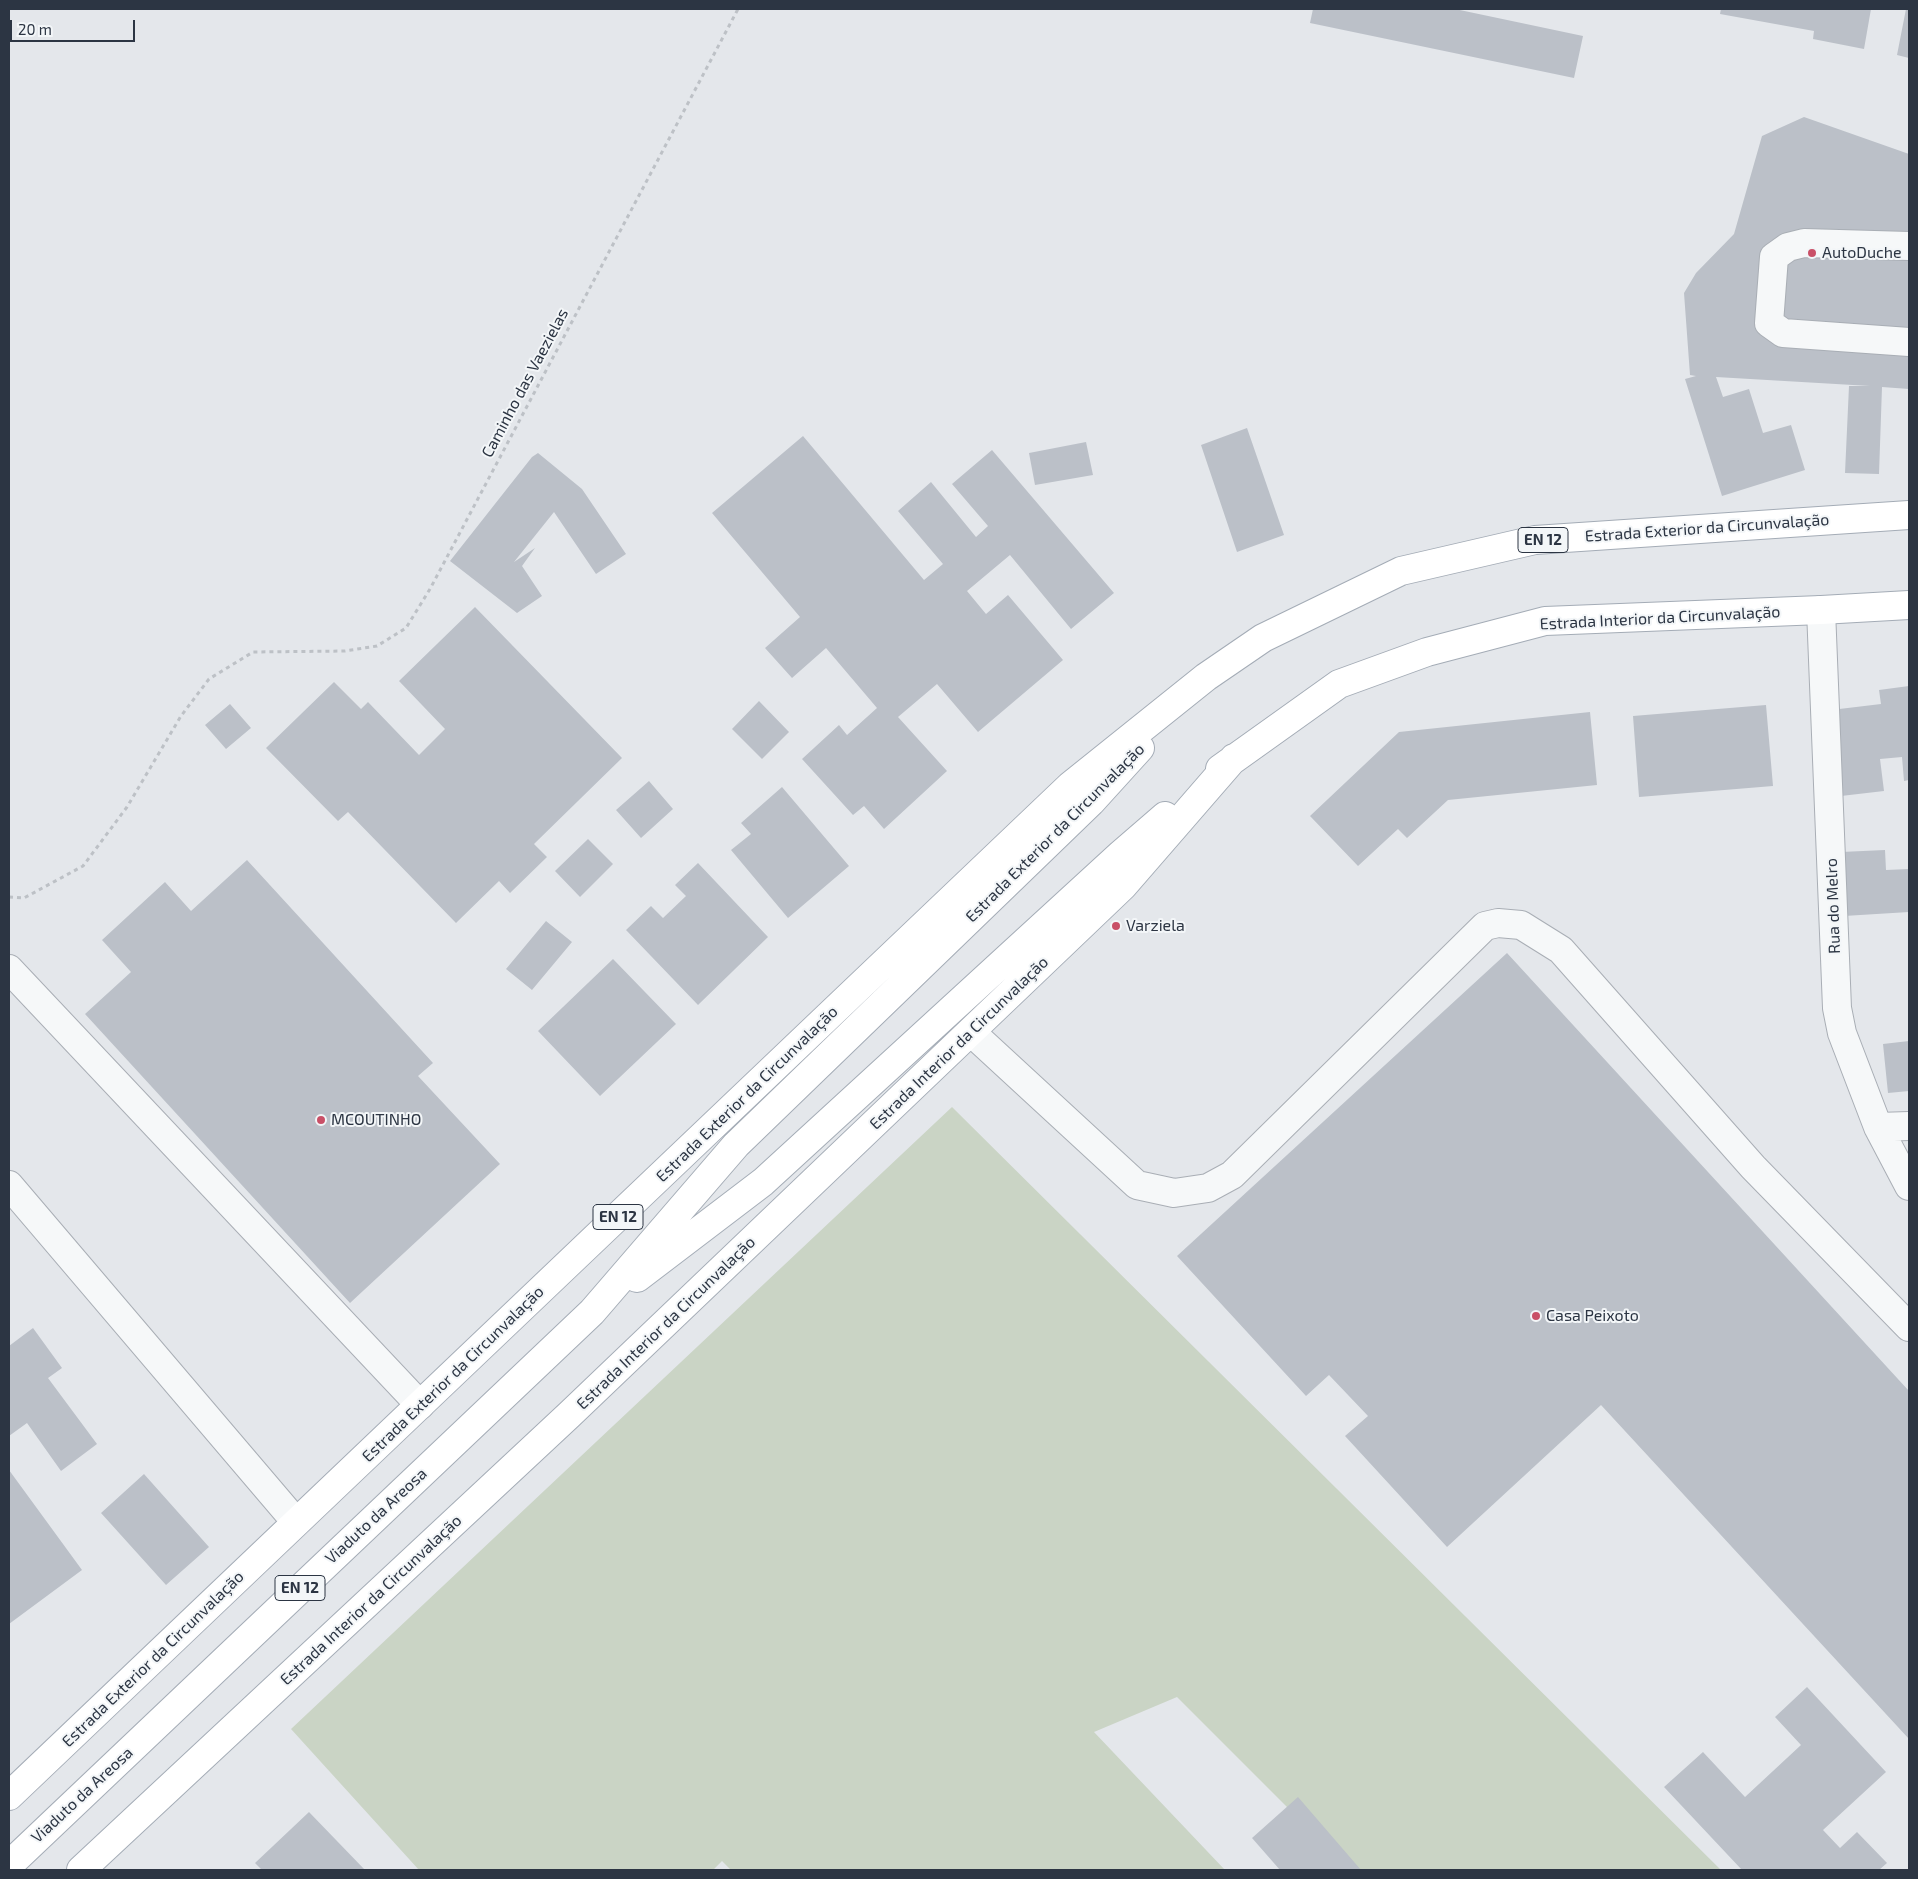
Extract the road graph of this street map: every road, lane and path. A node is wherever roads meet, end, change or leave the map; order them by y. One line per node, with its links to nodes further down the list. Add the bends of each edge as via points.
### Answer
1 (738, 9): 9 (path, Caminho das Vaezielas, via 430,589 406,628 377,646 345,651 253,652 209,679 181,716 127,808 83,866 24,898)
2 (1909, 246): 3 (street, via 1804,244 1788,247 1774,257 1769,323 1783,333)
3 (1909, 342)
4 (1909, 515): 7 (main road, Estrada Exterior da Circunvalação / EN 12, via 1535,540 1401,571 1262,638)
5 (1909, 605): 6 (main road, Estrada Interior da Circunvalação / EN 12)
6 (1821, 610): 8 (main road, Estrada Interior da Circunvalação / EN 12, via 1545,621 1427,652 1339,684); 13 (street, Rua do Melro, via 1837,1008 1842,1033)
7 (1206, 677): 16 (main road, Estrada Exterior da Circunvalação / EN 12, via 1091,802 736,1145); 18 (main road, Estrada Exterior da Circunvalação / EN 12, via 1070,786)
8 (1234, 758): 11 (main road, Estrada Interior da Circunvalação / EN 12, via 1123,886); 16 (main road, Estrada Interior da Circunvalação / EN 12, via 1120,854 763,1182)
9 (9, 897)
10 (9, 969): 18 (street)
11 (971, 1032): 17 (street, via 1137,1185 1174,1193 1208,1188 1232,1175 1485,926 1498,923 1521,925 1561,950 1753,1167); 22 (main road, Estrada Interior da Circunvalação / EN 12)
12 (1909, 1126): 13 (street)
13 (1878, 1127): 15 (street, Rua do Melro)
14 (9, 1185): 19 (street)
15 (1909, 1186)
16 (592, 1312): 21 (main road, Viaduto da Areosa / EN 12)
17 (1909, 1327)
18 (420, 1405): 19 (main road, Estrada Exterior da Circunvalação / EN 12)
19 (296, 1522): 20 (main road, Estrada Exterior da Circunvalação / EN 12)
20 (9, 1796)
21 (9, 1865)
22 (93, 1866)

